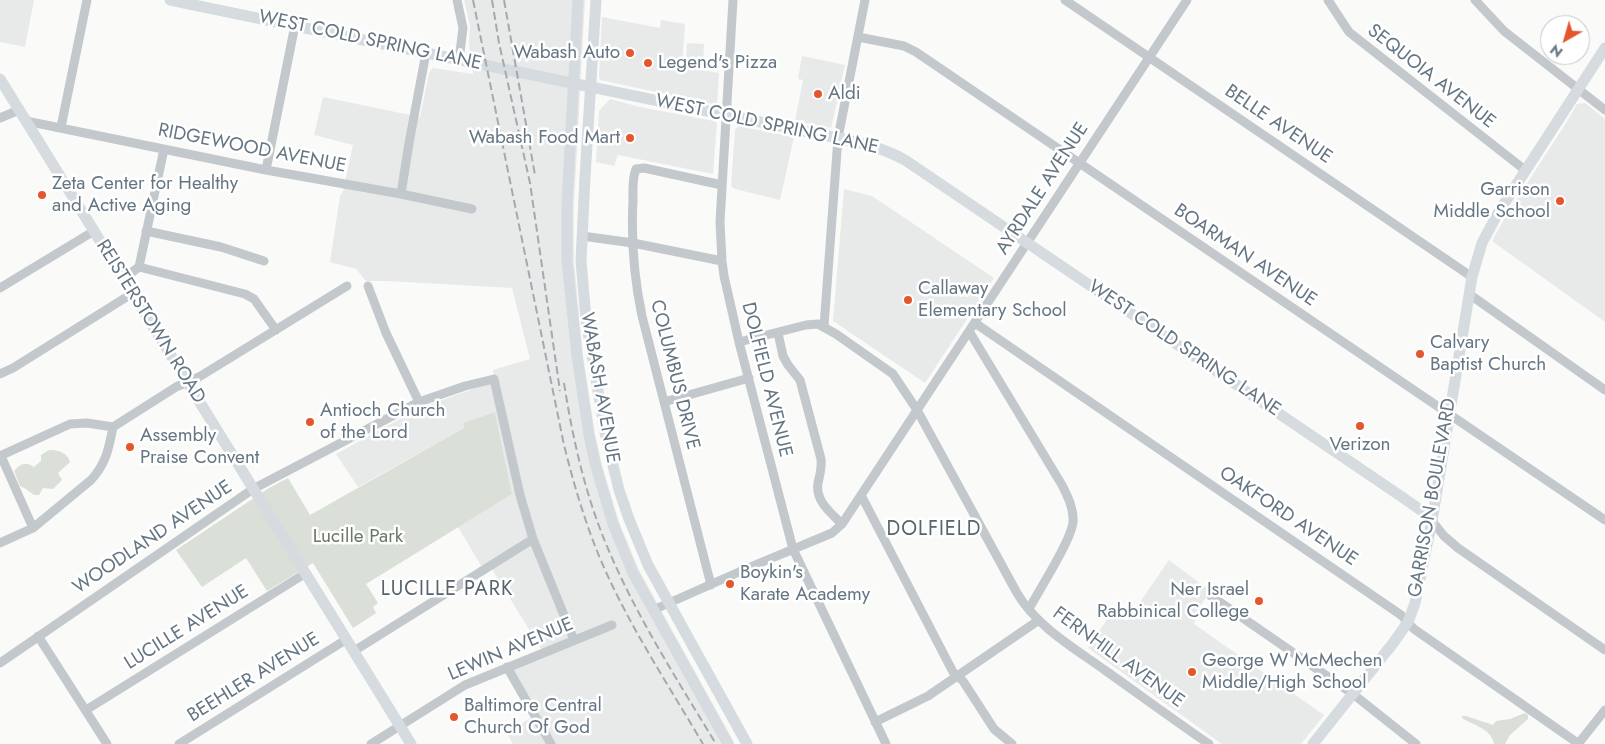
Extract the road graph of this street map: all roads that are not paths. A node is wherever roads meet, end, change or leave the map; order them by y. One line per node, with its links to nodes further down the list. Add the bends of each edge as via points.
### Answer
1 (86, 0): 27 (street)
2 (170, 0): 12 (main road, WEST COLD SPRING LANE)
3 (457, 0): 17 (street, via 463,28)
4 (578, 0): 19 (main road, WABASH AVENUE)
5 (596, 0): 20 (main road, WABASH AVENUE)
6 (733, 0): 24 (street, DOLFIELD AVENUE)
7 (865, 0): 13 (street)
8 (1065, 0): 16 (street, BELLE AVENUE)
9 (1187, 0): 16 (street, AYRDALE AVENUE)
10 (1328, 0): 32 (street, SEQUOIA AVENUE, via 1349,32)
11 (1475, 0): 21 (street, via 1504,31)
12 (295, 25): 15 (main road, WEST COLD SPRING LANE); 31 (street)
13 (858, 37): 28 (street); 30 (street, BOARMAN AVENUE, via 910,49)
14 (1605, 48): 21 (main road, GARRISON BOULEVARD)
15 (426, 53): 17 (main road, WEST COLD SPRING LANE); 34 (street)
16 (1149, 57): 30 (street, AYRDALE AVENUE); 44 (street, BELLE AVENUE)
17 (459, 60): 19 (main road, WEST COLD SPRING LANE)
18 (0, 79): 22 (main road, REISTERSTOWN ROAD)
19 (574, 84): 20 (main road, WEST COLD SPRING LANE); 81 (main road, WABASH AVENUE, via 567,236 576,356 589,435 606,503 622,548)
20 (590, 87): 24 (main road, WEST COLD SPRING LANE); 38 (main road, WABASH AVENUE)
21 (1578, 88): 23 (street); 32 (main road, GARRISON BOULEVARD)
22 (19, 110): 25 (street); 26 (main road, REISTERSTOWN ROAD)
23 (1605, 110)
24 (726, 115): 28 (main road, WEST COLD SPRING LANE); 33 (street, DOLFIELD AVENUE)
25 (0, 118)
26 (26, 121): 27 (street, RIDGEWOOD AVENUE); 36 (main road, REISTERSTOWN ROAD)
27 (62, 127): 29 (street, RIDGEWOOD AVENUE)
28 (838, 138): 39 (main road, WEST COLD SPRING LANE, via 873,146 905,160); 52 (street)
29 (164, 149): 31 (street, RIDGEWOOD AVENUE); 37 (street)
30 (1080, 163): 39 (street, AYRDALE AVENUE); 64 (street, BOARMAN AVENUE)
31 (266, 170): 34 (street, RIDGEWOOD AVENUE)
32 (1525, 170): 44 (main road, GARRISON BOULEVARD, via 1485,235)
33 (722, 185): 40 (street, COLUMBUS DRIVE, via 636,169 633,179); 42 (street, DOLFIELD AVENUE)
34 (401, 194): 35 (street, RIDGEWOOD AVENUE)
35 (472, 209)
36 (94, 231): 45 (main road, REISTERSTOWN ROAD); 48 (street)
37 (146, 231): 41 (street); 43 (street)
38 (582, 236): 40 (street); 79 (main road, WABASH AVENUE, via 586,318 612,462 629,519)
39 (1027, 242): 51 (street, AYRDALE AVENUE); 70 (main road, WEST COLD SPRING LANE, via 1414,505)
40 (633, 243): 42 (street); 62 (street, COLUMBUS DRIVE, via 642,316)
41 (264, 261)
42 (722, 261): 56 (street, DOLFIELD AVENUE)
43 (139, 267): 45 (street); 53 (street, via 245,294 254,299)
44 (1472, 277): 50 (main road, GARRISON BOULEVARD)
45 (124, 278): 49 (main road, REISTERSTOWN ROAD)
46 (347, 286): 53 (street)
47 (368, 286): 61 (street)
48 (0, 288)
49 (133, 293): 57 (street); 59 (main road, REISTERSTOWN ROAD)
50 (1469, 294): 60 (street); 64 (main road, GARRISON BOULEVARD)
51 (975, 323): 54 (street, AYRDALE AVENUE); 83 (street, OAKFORD AVENUE)
52 (824, 326): 55 (street, via 812,324); 63 (street, FERNHILL AVENUE, via 893,374)
53 (276, 330): 59 (street)
54 (969, 332): 63 (street, AYRDALE AVENUE); 80 (street, via 1067,496 1073,514 1069,537)
55 (778, 333): 56 (street); 71 (street, via 783,356 800,380 821,459 820,498)
56 (739, 342): 58 (street, DOLFIELD AVENUE)
57 (0, 374)
58 (749, 378): 62 (street); 75 (street, DOLFIELD AVENUE)
59 (187, 383): 65 (street); 67 (main road, REISTERSTOWN ROAD)
60 (1605, 390)
61 (419, 402): 67 (street, WOODLAND AVENUE); 73 (street, WOODLAND AVENUE, via 494,379)
62 (664, 402): 77 (street, COLUMBUS DRIVE)
63 (917, 410): 68 (street, AYRDALE AVENUE); 80 (street, FERNHILL AVENUE)
64 (1449, 413): 69 (street, BOARMAN AVENUE); 70 (main road, GARRISON BOULEVARD)
65 (113, 427): 66 (street, via 70,424); 72 (street, via 106,460 98,473)
66 (0, 456): 72 (street)
67 (254, 489): 76 (main road, REISTERSTOWN ROAD); 85 (street, WOODLAND AVENUE)
68 (862, 495): 71 (street, AYRDALE AVENUE); 92 (street)
69 (1605, 520)
70 (1432, 521): 83 (main road, GARRISON BOULEVARD); 88 (street, WEST COLD SPRING LANE, via 1458,548)
71 (842, 524): 75 (street, AYRDALE AVENUE, via 832,533)
72 (33, 528): 74 (street)
73 (533, 539): 87 (street); 89 (street)
74 (0, 543)
75 (793, 549): 77 (street); 96 (street, DOLFIELD AVENUE)
76 (306, 573): 86 (main road, REISTERSTOWN ROAD); 94 (street, LUCILLE AVENUE)
77 (711, 585): 79 (street)
78 (1211, 596): 93 (street)
79 (668, 604): 81 (street); 104 (main road, WABASH AVENUE)
80 (1028, 609): 82 (street, FERNHILL AVENUE)
81 (652, 610): 103 (main road, WABASH AVENUE)
82 (1039, 620): 92 (street); 107 (street, FERNHILL AVENUE)
83 (1408, 622): 93 (main road, GARRISON BOULEVARD); 110 (street, OAKFORD AVENUE)
84 (612, 625): 87 (street, LEWIN AVENUE)
85 (38, 636): 90 (street, WOODLAND AVENUE); 94 (street)
86 (347, 639): 89 (main road, REISTERSTOWN ROAD); 99 (street, BEEHLER AVENUE)
87 (574, 640): 91 (street, LEWIN AVENUE)
88 (1605, 650)
89 (354, 651): 97 (main road, REISTERSTOWN ROAD)
90 (0, 663)
91 (507, 667): 97 (street, LEWIN AVENUE, via 465,685); 102 (street)
92 (958, 677): 96 (street, via 922,700); 106 (street, via 987,721)
93 (1353, 694): 108 (main road, GARRISON BOULEVARD); 109 (street)
94 (86, 710): 98 (street)
95 (1605, 710): 110 (street)
96 (875, 722): 105 (street, DOLFIELD AVENUE)
97 (400, 726): 100 (street, LEWIN AVENUE); 101 (main road, REISTERSTOWN ROAD)
98 (107, 744)
99 (179, 744)
100 (371, 744)
101 (412, 744)
102 (551, 744)
103 (728, 744)
104 (747, 744)
105 (886, 744)
106 (1012, 744)
107 (1209, 744)
108 (1313, 744)
109 (1416, 744)
110 (1578, 744)

